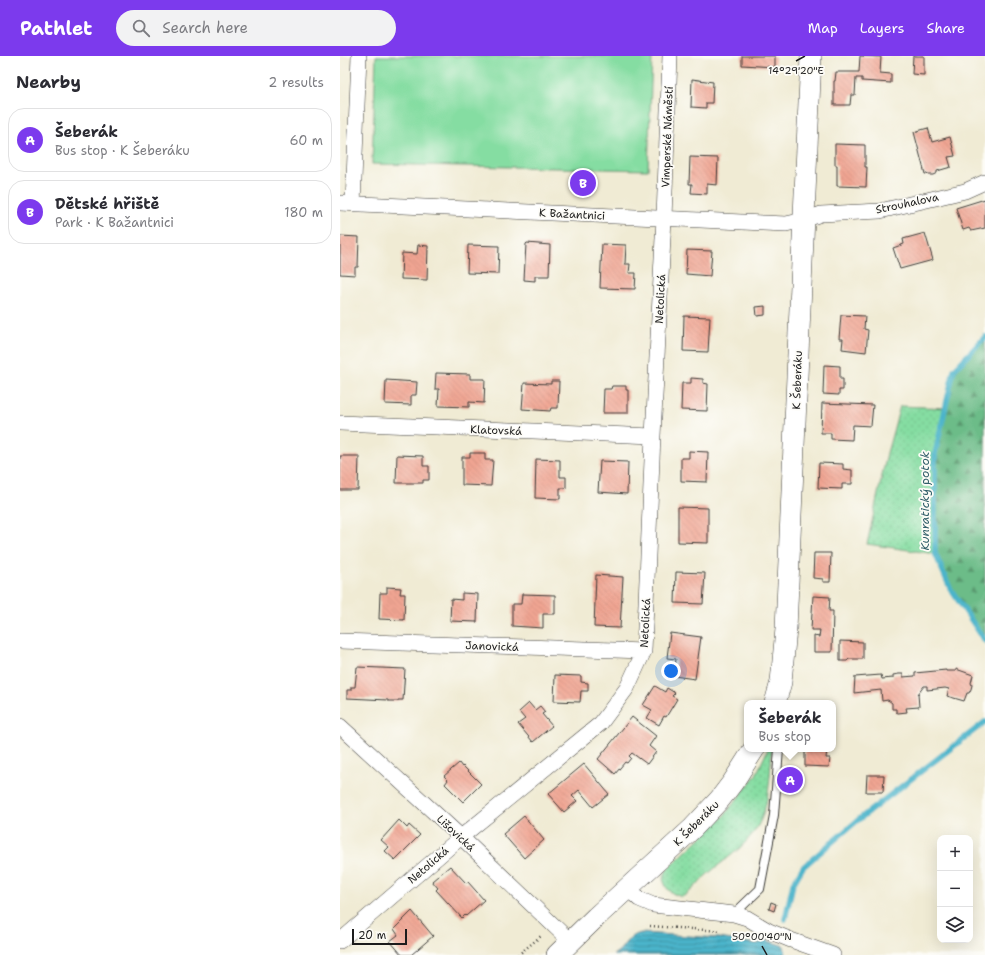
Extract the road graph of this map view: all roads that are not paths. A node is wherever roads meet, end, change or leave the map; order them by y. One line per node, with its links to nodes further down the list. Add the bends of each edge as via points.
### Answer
1 (360, 56): 5 (street)
2 (670, 56): 6 (street, Vimperské Náměstí)
3 (811, 56): 7 (street, K Šeberáku)
4 (985, 182): 7 (street, Strouhalova, via 965,191 880,211 820,214)
5 (347, 203): 6 (street, K Bažantnici)
6 (664, 218): 7 (street, K Bažantnici, via 786,224); 9 (street, Netolická)
7 (804, 220): 12 (street, K Šeberáku, via 786,629 781,682)
8 (340, 423): 9 (street, Klatovská)
9 (653, 436): 11 (street, Netolická)
10 (340, 641): 11 (street, Janovická)
11 (644, 651): 16 (street, Netolická, via 627,688 600,723)
12 (776, 700)
13 (340, 726): 16 (street, Lišovická)
14 (752, 752): 17 (street, K Šeberáku, via 720,800)
15 (778, 752): 18 (lane, via 774,815 760,889)
16 (461, 837): 19 (street, Netolická); 20 (street, Lišovická, via 553,925)
17 (627, 888): 18 (street, via 639,899 653,905); 20 (street, K Šeberáku)
18 (734, 914): 21 (street, via 791,940)
19 (340, 941)
20 (564, 948)
21 (833, 955)

